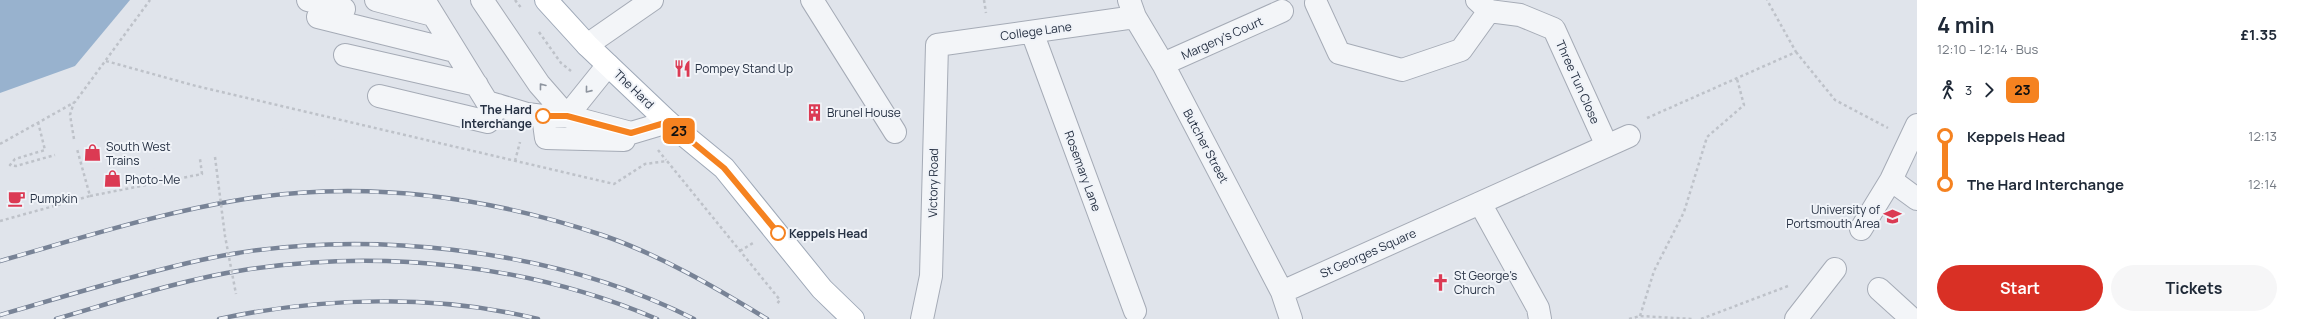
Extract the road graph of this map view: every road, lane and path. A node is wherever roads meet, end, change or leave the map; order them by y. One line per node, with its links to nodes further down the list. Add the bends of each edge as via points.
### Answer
1 (150, 0): 23 (path)
2 (376, 0): 11 (street)
3 (482, 0): 33 (street, one-way to 3, via 539,84)
4 (515, 0): 15 (path)
5 (546, 0): 19 (main road, The Hard)
6 (652, 0): 19 (street)
7 (812, 0): 36 (street)
8 (1767, 0): 21 (path)
9 (1316, 3): 10 (street, via 1339,53 1402,70 1461,50)
10 (1483, 5): 42 (street, Three Tun Close, via 1520,15 1554,29)
11 (429, 7): 28 (street)
12 (313, 8): 28 (street)
13 (1132, 8): 17 (street, College Lane); 24 (street, Butcher Street)
14 (1282, 11): 24 (street, Margery's Court)
15 (524, 12)
16 (538, 31): 26 (path, via 561,62)
17 (1032, 32): 20 (street, College Lane); 61 (street, Rosemary Lane)
18 (332, 36): 28 (street)
19 (587, 45): 25 (main road, The Hard)
20 (937, 45): 65 (street, Victory Road, via 931,276)
21 (1796, 52): 29 (path); 37 (path, via 1834,100)
22 (345, 55): 28 (street)
23 (106, 61): 31 (path); 48 (path, via 211,90 614,184 645,164)
24 (1163, 64): 58 (street, Butcher Street)
25 (608, 65): 33 (street, one-way to 33); 35 (main road, The Hard)
26 (572, 72)
27 (361, 74): 28 (street)
28 (471, 74): 30 (street, via 488,122); 32 (street, via 527,114)
29 (1737, 79): 39 (path, via 1638,122); 63 (path, via 1744,105 1707,138 1684,212 1654,271)
30 (379, 96)
31 (74, 102): 34 (path); 40 (path, via 70,115)
32 (543, 116): 33 (street); 38 (street, via 546,138 624,140)
33 (567, 116): 38 (street)
34 (38, 122): 41 (path); 45 (path, via 45,150 15,158 10,165 16,166)
35 (668, 122): 38 (street); 64 (main road, The Hard, via 724,168 822,289)
36 (895, 132)
37 (1914, 132): 49 (street)
38 (631, 133)
39 (1629, 136): 42 (street, St Georges Square)
40 (74, 139)
41 (0, 144)
42 (1607, 146): 52 (street, St Georges Square)
43 (657, 148): 48 (path)
44 (77, 149): 50 (path)
45 (55, 155)
46 (215, 157): 59 (path, bridge, via 225,236)
47 (200, 159): 50 (path, via 202,174)
48 (667, 161): 60 (path, via 780,300)
49 (1891, 180): 51 (street); 54 (street)
50 (90, 196): 53 (path)
51 (1917, 199)
52 (1480, 203): 58 (street, St Georges Square); 67 (street, via 1538,308)
53 (0, 221)
54 (1861, 229)
55 (1835, 269): 62 (street)
56 (1790, 285): 70 (path)
57 (1879, 289): 71 (street)
58 (1282, 292): 66 (street)
59 (236, 294)
60 (776, 305)
61 (1135, 311)
62 (1807, 315)
63 (1640, 316): 68 (path); 69 (path)
64 (852, 319)
65 (922, 319)
66 (1291, 319)
67 (1540, 319)
68 (1629, 319)
69 (1693, 319)
70 (1700, 319)
71 (1911, 319)

